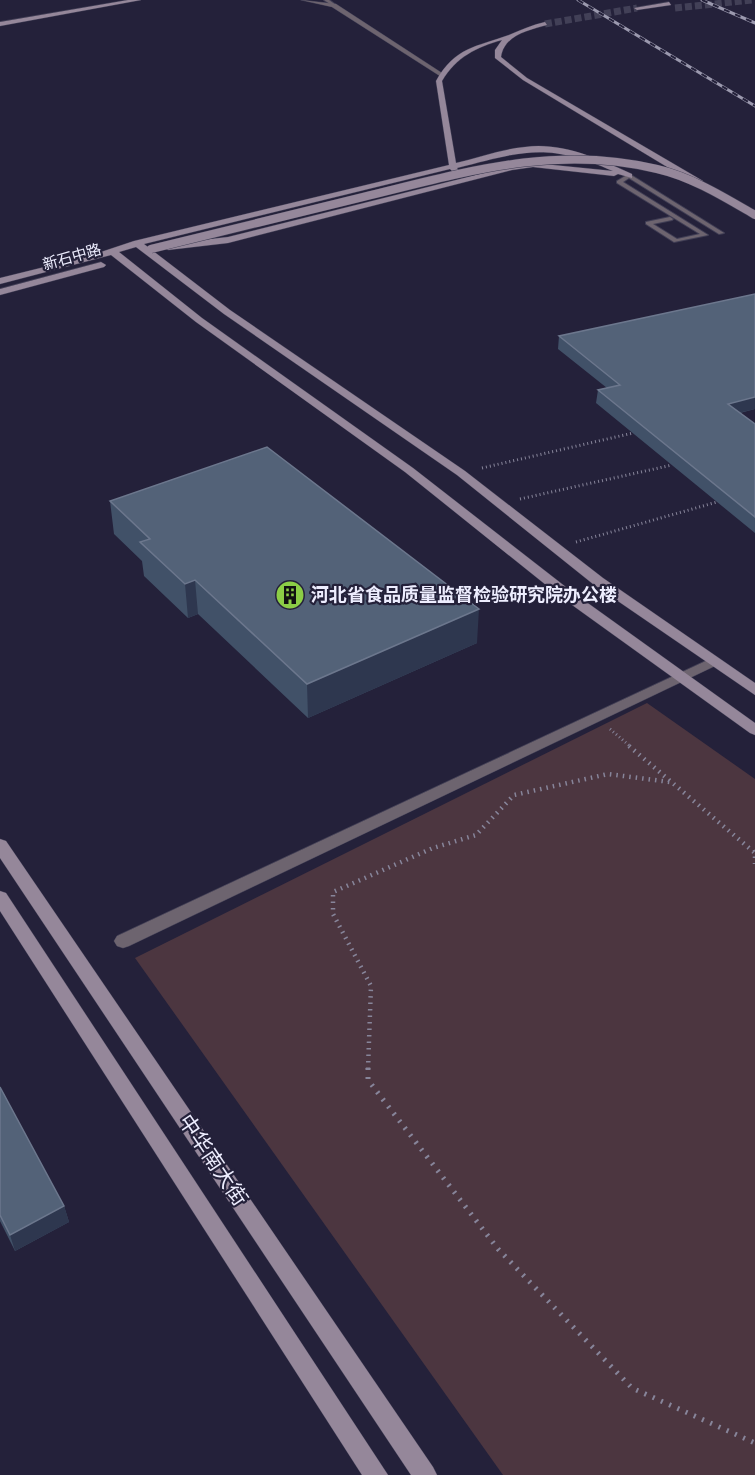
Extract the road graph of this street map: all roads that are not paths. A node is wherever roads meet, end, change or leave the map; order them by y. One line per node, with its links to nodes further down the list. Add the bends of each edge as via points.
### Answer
1 (104, 0): 8 (main road)
2 (138, 0): 9 (main road)
3 (304, 0): 5 (street)
4 (326, 0): 5 (lane)
5 (334, 5): 13 (street)
6 (637, 8): 7 (main road, via 672,6)
7 (645, 12)
8 (0, 18)
9 (0, 24)
10 (545, 24): 12 (main road)
11 (555, 27): 12 (main road)
12 (512, 36): 13 (main road, via 461,55); 17 (main road, bridge, via 501,46 498,58 525,80)
13 (442, 75): 14 (main road, via 440,91)
14 (453, 167): 15 (main road, via 524,149 546,148 588,156); 16 (main road); 21 (main road)
15 (628, 176): 16 (main road, via 533,165); 19 (lane, via 620,182 705,235 676,241 648,223); 20 (lane)
16 (461, 181): 21 (main road, via 228,240)
17 (713, 190): 18 (main road, bridge); 21 (main road, bridge, via 661,170 625,163 583,159 517,161)
18 (755, 215)
19 (670, 219)
20 (721, 233)
21 (145, 248): 22 (main road, 新石中路); 25 (main road, via 227,312 460,473 555,548)
22 (116, 255): 23 (main road, 新石中路); 24 (main road, 新石中路, via 74,274); 26 (main road, via 199,320 409,470)
23 (0, 280)
24 (0, 292)
25 (712, 662): 26 (street); 27 (main road)
26 (679, 677): 28 (main road); 31 (street)
27 (755, 690)
28 (755, 730)
29 (0, 845): 33 (main road, 中华南大街)
30 (0, 897): 32 (main road, 中华南大街)
31 (123, 941)
32 (376, 1475)
33 (425, 1475)

